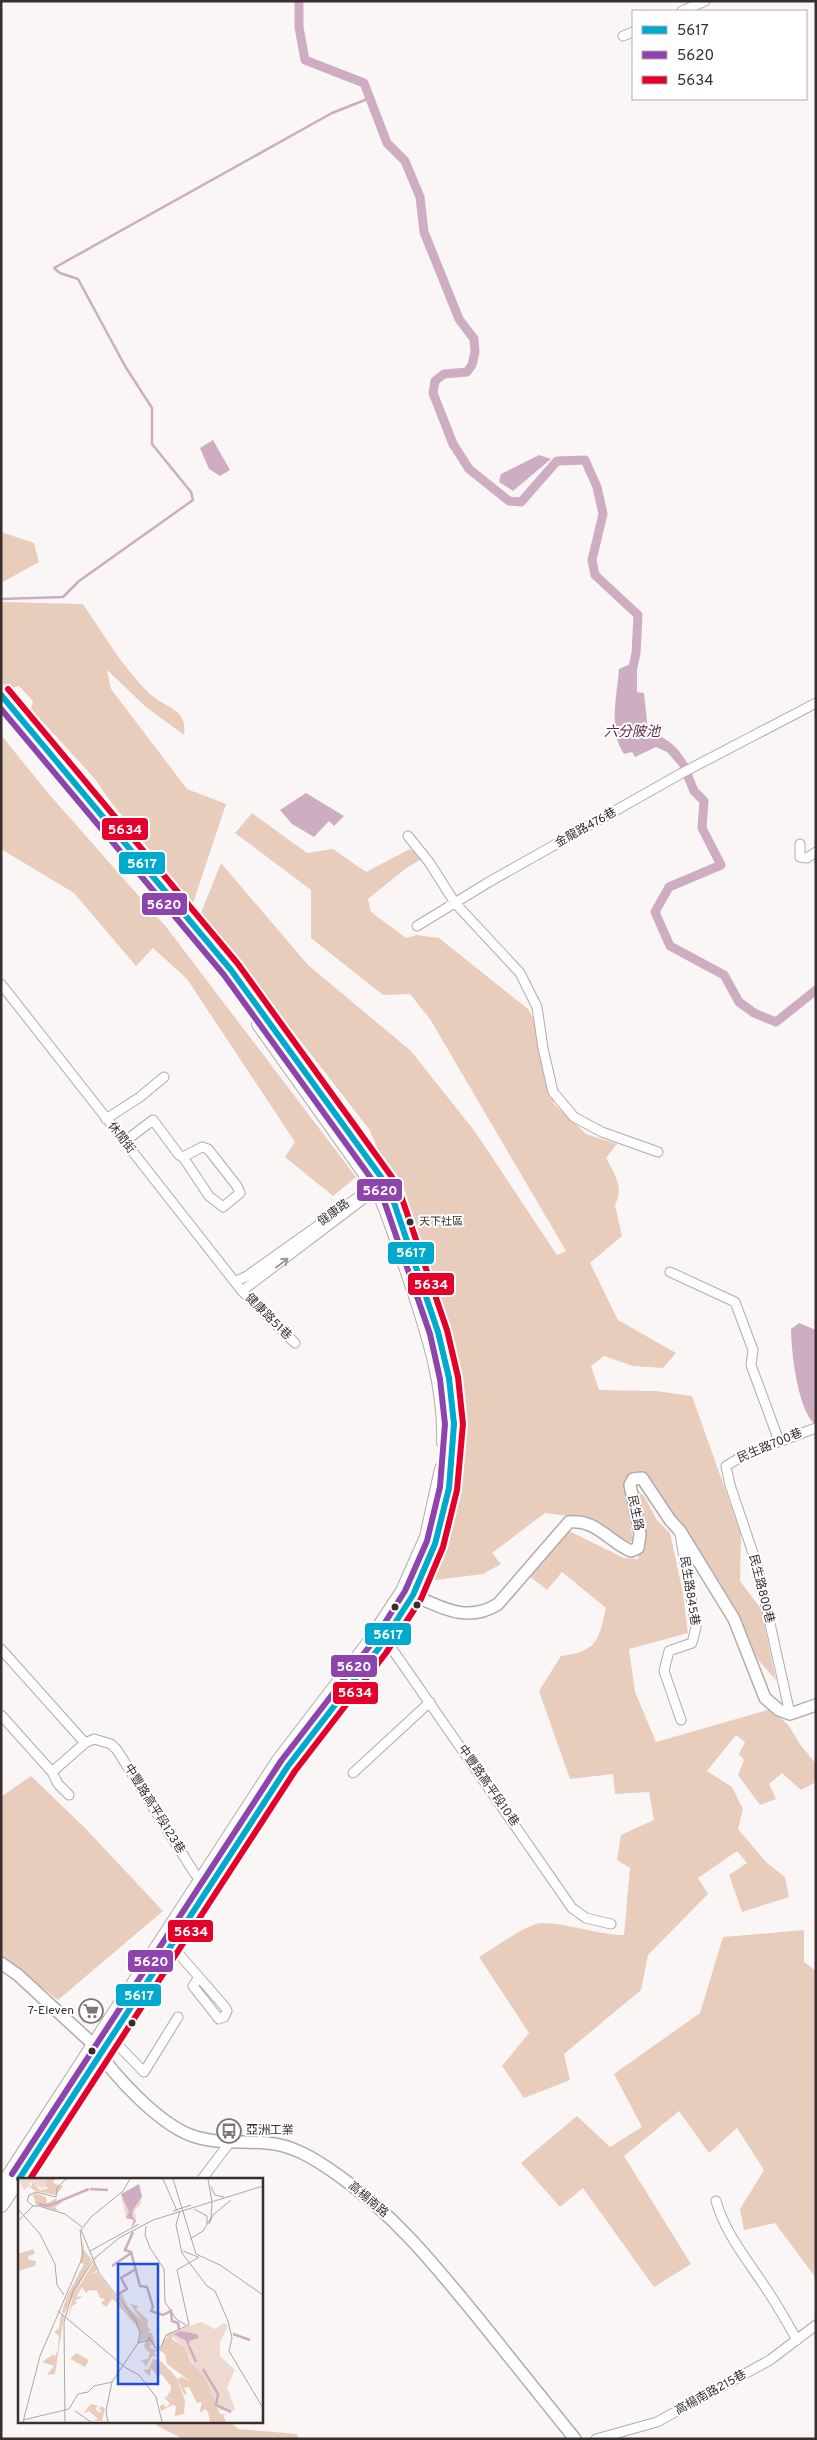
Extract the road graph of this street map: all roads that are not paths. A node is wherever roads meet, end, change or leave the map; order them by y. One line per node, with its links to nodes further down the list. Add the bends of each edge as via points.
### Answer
1 (705, 1): 2 (street)
2 (684, 10)
3 (632, 32): 4 (street)
4 (623, 36)
5 (1, 695): 19 (main road, via 231,970)
6 (816, 703): 11 (street, 金龍路476巷, via 686,771)
7 (1, 708): 19 (main road, via 228,980)
8 (408, 836): 11 (street)
9 (800, 844): 10 (street, via 800,857 807,858)
10 (816, 852)
11 (455, 903): 12 (street, 金龍路476巷); 17 (street, via 520,973 537,1007 554,1092 574,1117 602,1132)
12 (418, 926)
13 (1, 984): 15 (street, 休閒街)
14 (164, 1077): 15 (street)
15 (106, 1119): 16 (street, 休閒街)
16 (124, 1142): 18 (street, via 153,1120 178,1155); 21 (street, 休閒街)
17 (658, 1152)
18 (183, 1157): 18 (street, via 209,1196 223,1208 240,1193 208,1149 202,1147)
19 (378, 1185): 21 (street, 健康路); 22 (street, 健康路, one-way to 19); 28 (main road, via 402,1221 433,1335 444,1426 440,1485 431,1541)
20 (670, 1272): 25 (street, via 735,1302 753,1350 751,1365)
21 (235, 1282): 22 (street, 休閒街)
22 (242, 1291): 23 (street, 健康路51巷)
23 (294, 1343)
24 (816, 1428): 25 (street, 民生路700巷)
25 (778, 1441): 26 (street, 民生路700巷)
26 (726, 1466): 33 (street, 民生路800巷, via 757,1565)
27 (680, 1531): 28 (street, 民生路, via 645,1480 637,1478 633,1480 630,1492 640,1534 638,1548 631,1551 622,1547 589,1523 569,1522 498,1604 489,1610 468,1615 456,1613); 33 (street, 民生路, via 734,1619 765,1698 778,1710); 35 (street, 民生路845巷, via 696,1627 692,1643 669,1651 664,1671)
28 (408, 1593): 29 (main road)
29 (381, 1634): 31 (street, 中豐路高平段10巷); 40 (main road, via 278,1762)
30 (1, 1649): 36 (street)
31 (430, 1702): 38 (street); 41 (street, 中豐路高平段10巷, via 572,1908 586,1918)
32 (816, 1705): 33 (street)
33 (790, 1714)
34 (1, 1715): 37 (street)
35 (681, 1720)
36 (85, 1743): 37 (street); 40 (street, 中豐路高平段123巷, via 94,1739 111,1744 118,1750 195,1874)
37 (52, 1772): 39 (street, via 58,1784)
38 (353, 1772)
39 (70, 1795)
40 (205, 1883): 42 (main road); 47 (main road)
41 (611, 1924)
42 (171, 1945): 44 (street); 46 (main road)
43 (1, 1963): 47 (street, 高楊南路, via 18,1975)
44 (200, 1978)
45 (178, 2017): 46 (street, via 144,2072)
46 (111, 2038): 47 (main road)
47 (97, 2051): 48 (street, 高楊南路, via 140,2100 172,2126 196,2137); 49 (main road); 52 (main road)
48 (230, 2142): 50 (street); 57 (street, 高楊南路, via 270,2143 293,2149 314,2159 377,2206 423,2250)
49 (20, 2178)
50 (203, 2178)
51 (18, 2180): 54 (main road)
52 (1, 2188)
53 (716, 2201): 56 (street, via 729,2234)
54 (1, 2205)
55 (816, 2325): 56 (street, 高楊南路215巷)
56 (797, 2340): 58 (street, 高楊南路215巷, via 770,2360 657,2422)
57 (575, 2439)
58 (596, 2439)

